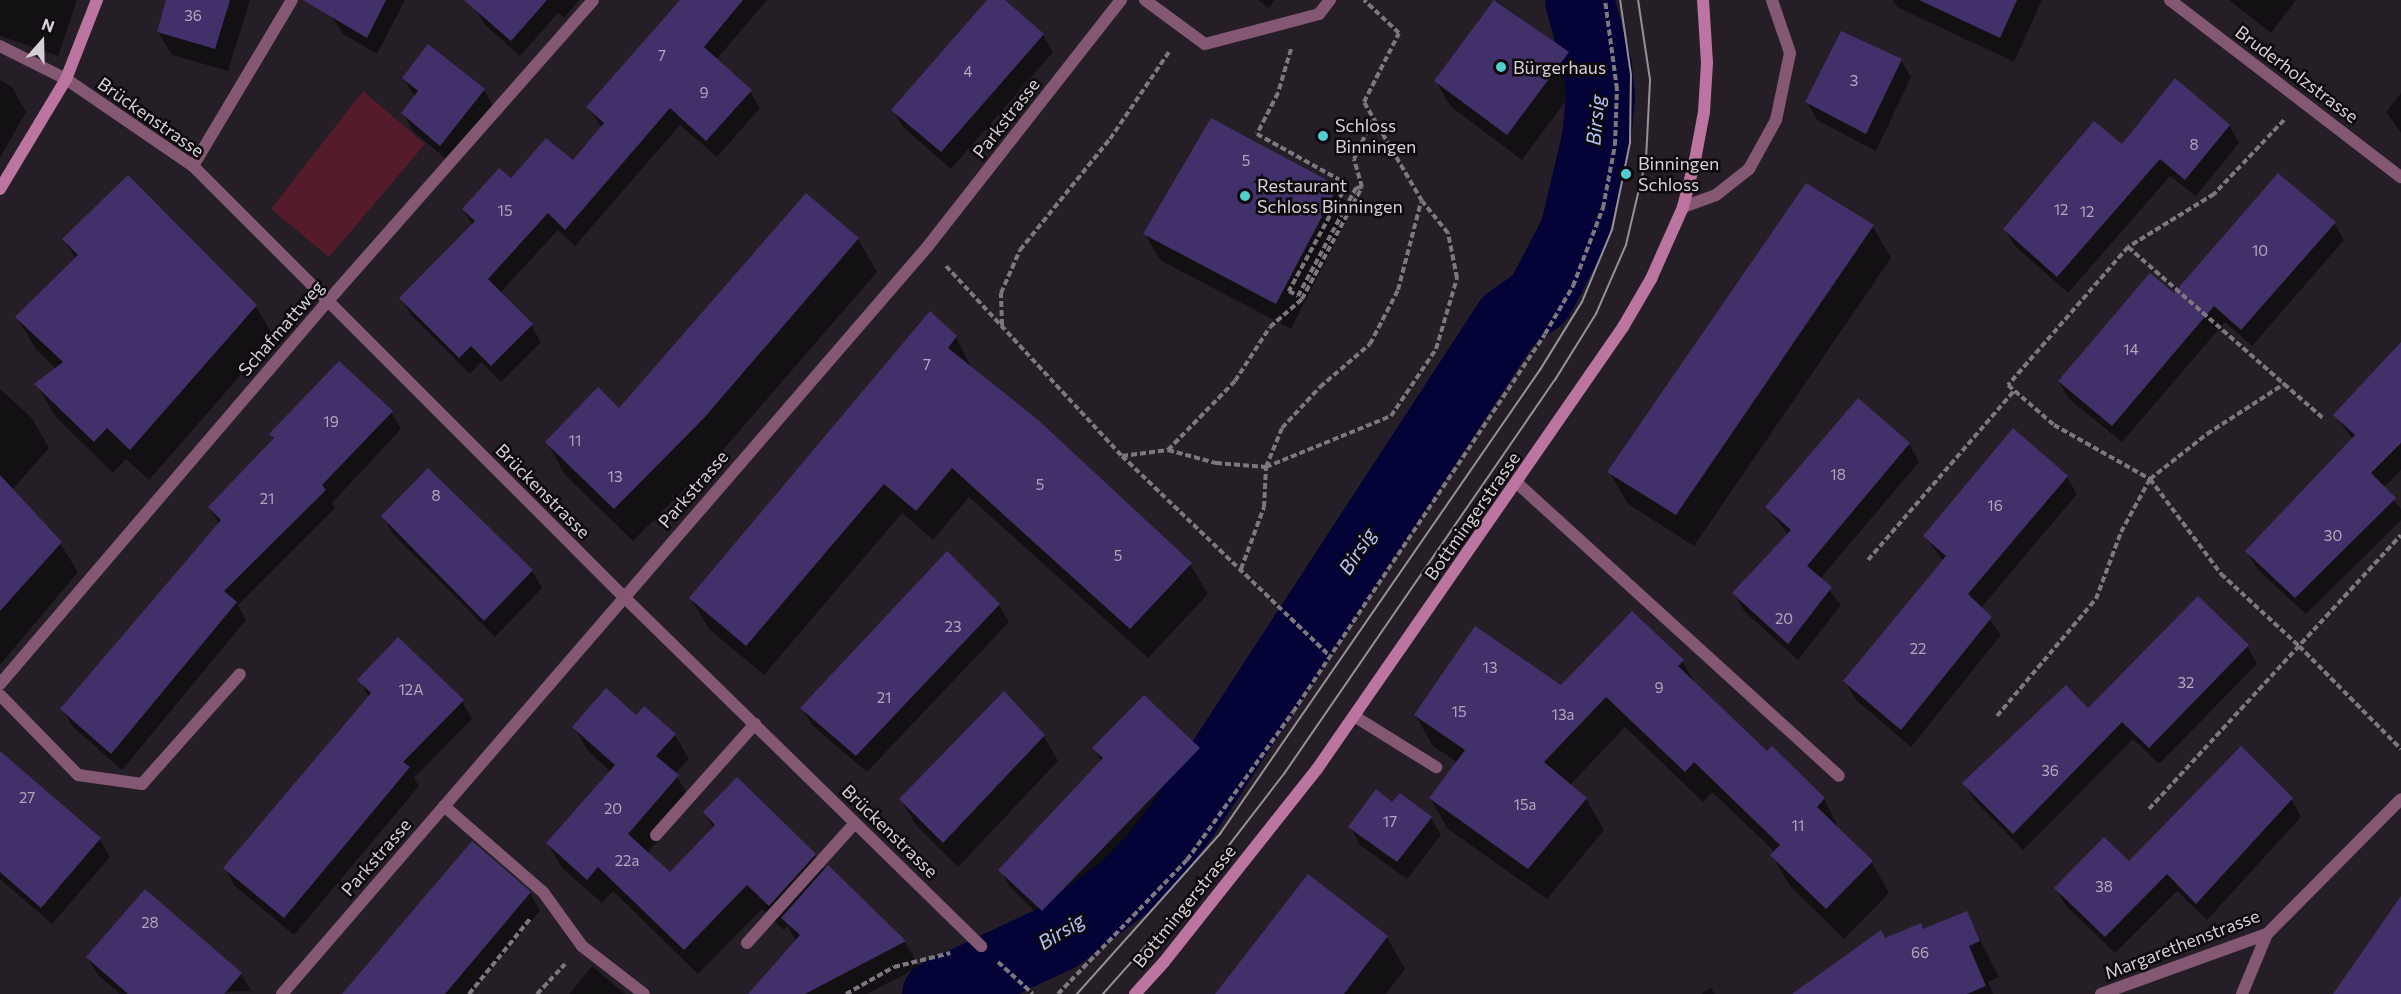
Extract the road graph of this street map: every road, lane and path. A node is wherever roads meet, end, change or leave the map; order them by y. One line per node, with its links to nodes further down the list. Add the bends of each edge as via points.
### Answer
1 (97, 0): 15 (main road)
2 (292, 0): 18 (street)
3 (593, 0): 26 (street, Schafmattweg)
4 (1122, 0): 24 (street, Parkstrasse)
5 (1145, 0): 13 (street)
6 (1330, 0): 12 (street)
7 (1364, 0): 17 (path, via 1399,33 1364,102)
8 (1605, 0): 41 (path, via 1617,89 1616,136 1609,187 1586,258 1545,334)
9 (1703, 0): 23 (main road, Bottmingerstrasse, via 1707,63 1704,112)
10 (1772, 0): 23 (street, via 1790,53 1776,120 1749,169 1716,195)
11 (2170, 0): 16 (street, Bruderholzstrasse)
12 (1319, 14): 13 (street); 20 (path, via 1294,40 1278,93 1257,134 1347,184 1289,291 1298,296 1356,188)
13 (1205, 44): 27 (path, via 1166,52 1110,139 1020,250 1001,292)
14 (0, 46): 15 (street, Brückenstrasse)
15 (66, 79): 18 (street, Brückenstrasse); 21 (main road)
16 (2303, 100): 19 (street, Bruderholzstrasse); 25 (path, via 2214,194)
17 (1372, 120): 20 (path, via 1354,159); 22 (path)
18 (193, 166): 26 (street, Brückenstrasse)
19 (2401, 177)
20 (1362, 187): 31 (path, via 1302,299 1270,327 1235,381)
21 (0, 189)
22 (1422, 201): 33 (path, via 1398,290 1370,344 1320,387 1282,428); 33 (path, via 1448,233 1457,278 1436,349 1391,416)
23 (1683, 207): 35 (main road, Bottmingerstrasse, via 1651,279 1623,327)
24 (928, 246): 27 (path); 39 (street, Parkstrasse)
25 (2128, 247): 28 (path); 29 (path, via 2008,385)
26 (327, 302): 39 (street, Brückenstrasse); 43 (street, Schafmattweg)
27 (1002, 326): 32 (path)
28 (2284, 384): 30 (path); 34 (path, via 2206,434)
29 (2014, 391): 34 (path, via 2054,425); 37 (path)
30 (2323, 418)
31 (1168, 450): 32 (path); 33 (path, via 1216,463)
32 (1122, 456): 38 (path)
33 (1266, 467): 38 (path, via 1264,507)
34 (2150, 479): 40 (path, via 2221,574); 46 (path, via 2121,532 2096,599)
35 (1517, 483): 45 (main road, Bottmingerstrasse); 50 (street)
36 (2401, 535): 40 (path)
37 (1868, 560)
38 (1241, 569): 41 (path)
39 (623, 596): 47 (street, Brückenstrasse); 52 (street, Parkstrasse)
40 (2299, 646): 48 (path); 53 (path)
41 (1328, 654): 68 (path, via 1293,712 1187,860)
42 (240, 674): 44 (street, via 142,784 78,775)
43 (0, 684)
44 (0, 695)
45 (1354, 716): 49 (street); 69 (main road, Bottmingerstrasse)
46 (1997, 716)
47 (755, 724): 54 (street, Brückenstrasse); 55 (street)
48 (2401, 750)
49 (1436, 767)
50 (1839, 776)
51 (2401, 799): 57 (street, Margarethenstrasse)
52 (444, 806): 56 (street); 62 (street, Parkstrasse)
53 (2149, 809)
54 (855, 822): 58 (street); 60 (street, Brückenstrasse)
55 (656, 835)
56 (547, 898): 59 (street); 63 (path)
57 (2267, 934): 70 (street, Margarethenstrasse); 71 (street)
58 (747, 943)
59 (582, 946): 64 (path); 65 (street)
60 (981, 946): 66 (path, via 894,967)
61 (1002, 966): 67 (path)
62 (282, 994)
63 (469, 994)
64 (537, 994)
65 (644, 994)
66 (846, 994)
67 (1033, 994)
68 (1058, 994)
69 (1135, 994)
70 (2101, 994)
71 (2242, 994)

